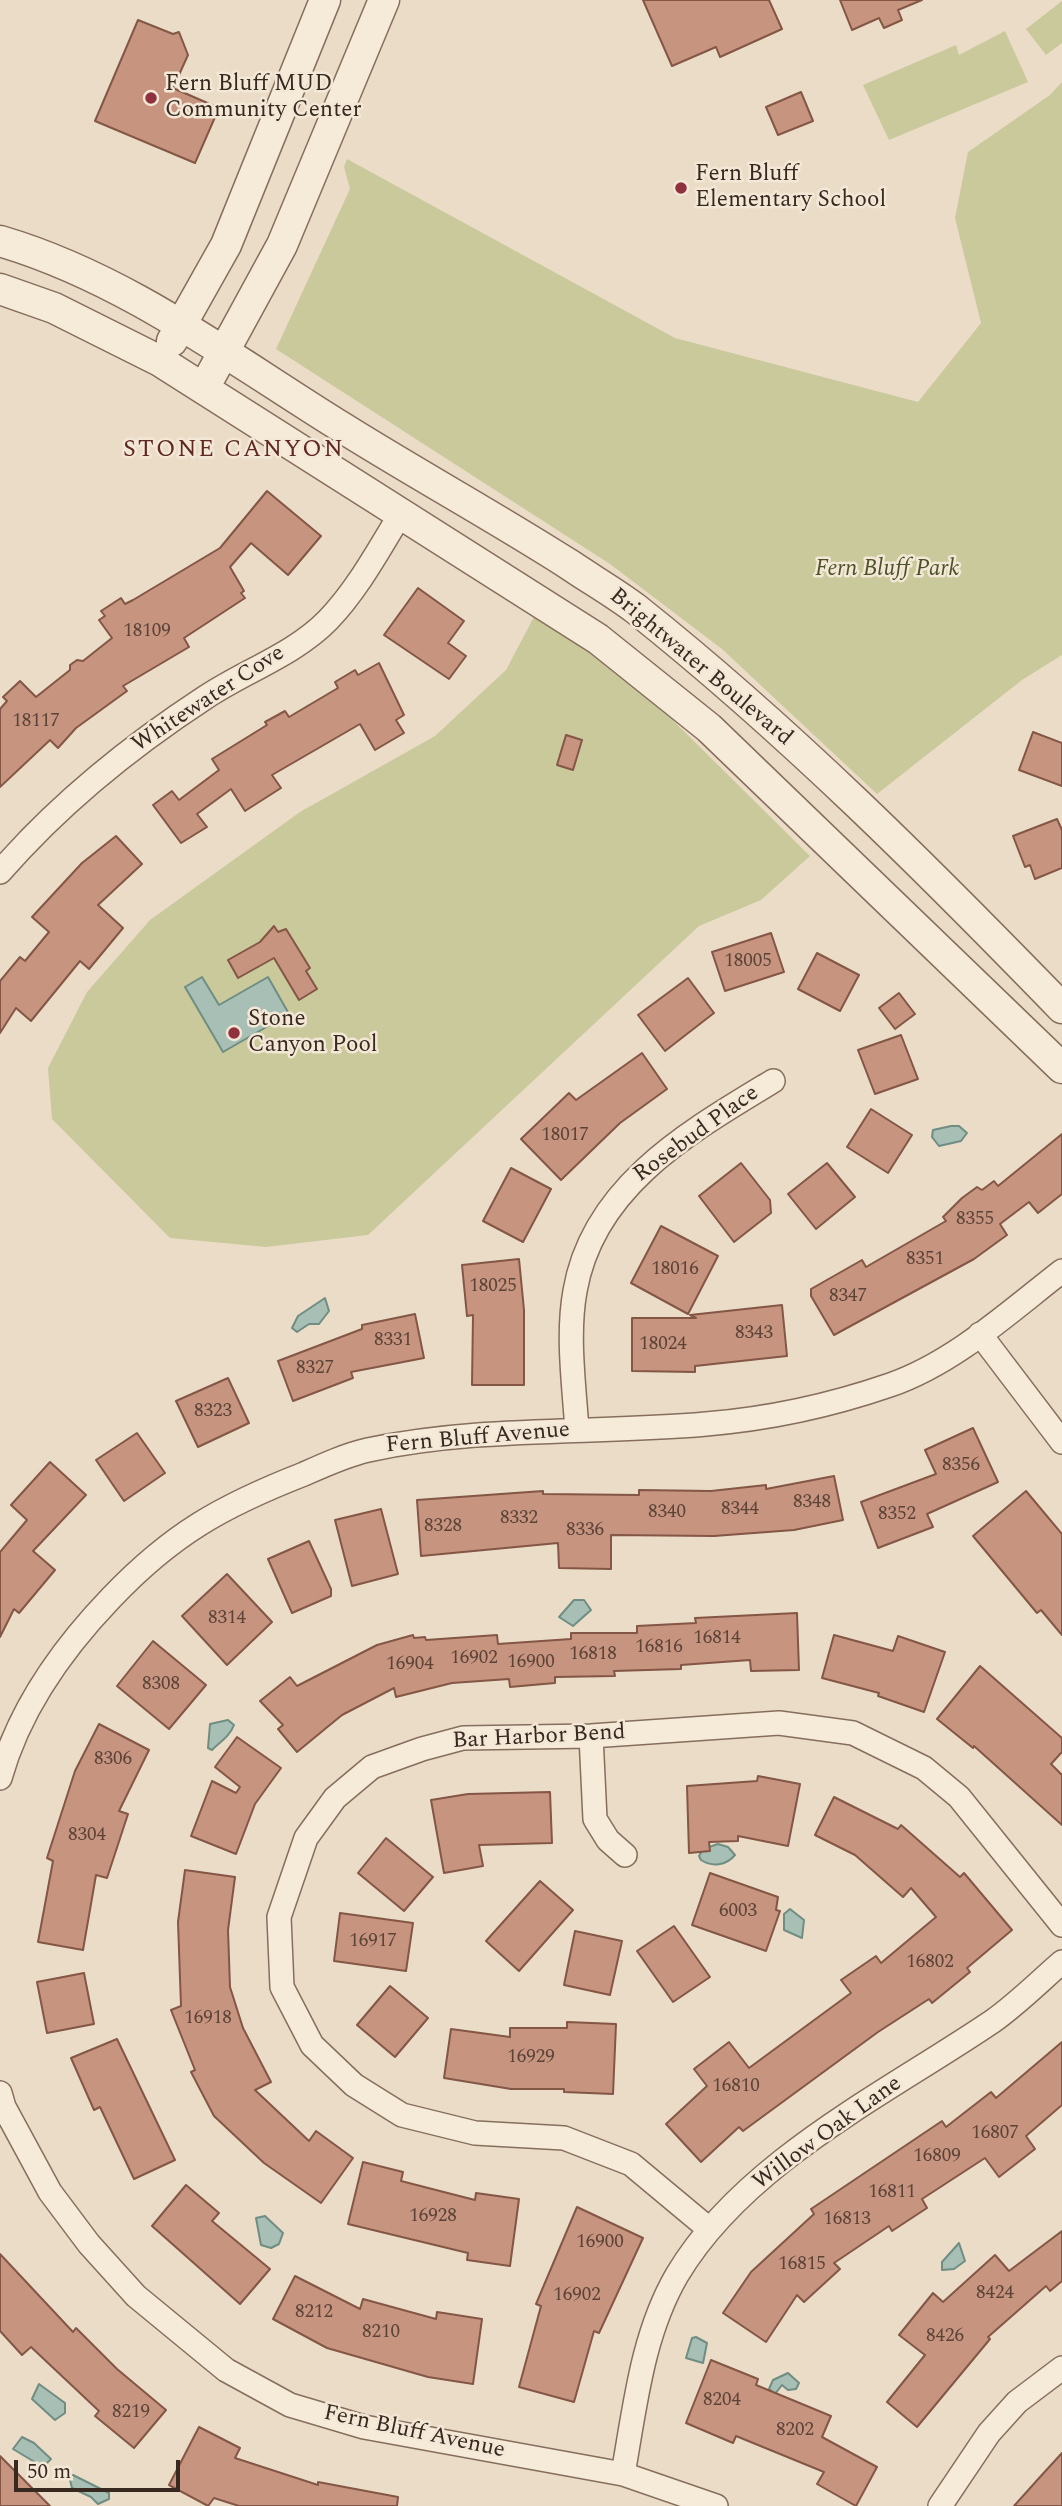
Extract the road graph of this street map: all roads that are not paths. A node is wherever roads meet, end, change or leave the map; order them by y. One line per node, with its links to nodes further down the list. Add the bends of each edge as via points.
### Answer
1 (325, 0): 5 (street, via 226,245)
2 (384, 0): 6 (street, via 282,245)
3 (0, 242): 5 (street, Brightwater Boulevard, via 75,271)
4 (0, 289): 7 (street, Brightwater Boulevard, via 54,309)
5 (183, 323): 6 (street, Brightwater Boulevard); 7 (street)
6 (226, 352): 8 (street); 11 (street, Brightwater Boulevard, via 634,607 799,749)
7 (160, 361): 8 (street, Brightwater Boulevard)
8 (204, 388): 9 (street, Brightwater Boulevard)
9 (400, 515): 10 (street, Whitewater Cove, via 348,597 326,622 145,739 43,827); 12 (street, Brightwater Boulevard, via 598,639 709,728)
10 (0, 872)
11 (1062, 1008)
12 (1062, 1068)
13 (773, 1082): 16 (street, Rosebud Place, via 636,1176 594,1231 574,1293)
14 (1062, 1271): 15 (street, Fern Bluff Avenue)
15 (980, 1334): 16 (street, Fern Bluff Avenue, via 918,1372 851,1396 741,1420); 17 (street)
16 (576, 1430): 19 (street, Fern Bluff Avenue, via 455,1438 366,1450 208,1516 142,1568 87,1623 26,1713)
17 (1062, 1442)
18 (591, 1737): 20 (street, via 595,1819); 21 (street, Bar Harbor Bend, via 779,1723 853,1733 924,1768 959,1797); 24 (street, Bar Harbor Bend, via 463,1738 372,1767 335,1798 306,1838 279,1917 282,1987 312,2045 354,2085 402,2115 475,2133 564,2138 631,2164)
19 (0, 1778)
20 (625, 1856)
21 (1062, 1925)
22 (1062, 1962): 24 (street, Willow Oak Lane, via 996,2019 778,2165)
23 (0, 2093): 26 (street, Fern Bluff Avenue, via 50,2192 89,2244 136,2296 226,2370 290,2405 364,2427)
24 (709, 2229): 26 (street, Willow Oak Lane, via 677,2276 655,2323)
25 (1062, 2368): 28 (street, via 1017,2402 998,2423)
26 (623, 2474): 27 (street, Fern Bluff Avenue)
27 (716, 2506)
28 (940, 2506)

